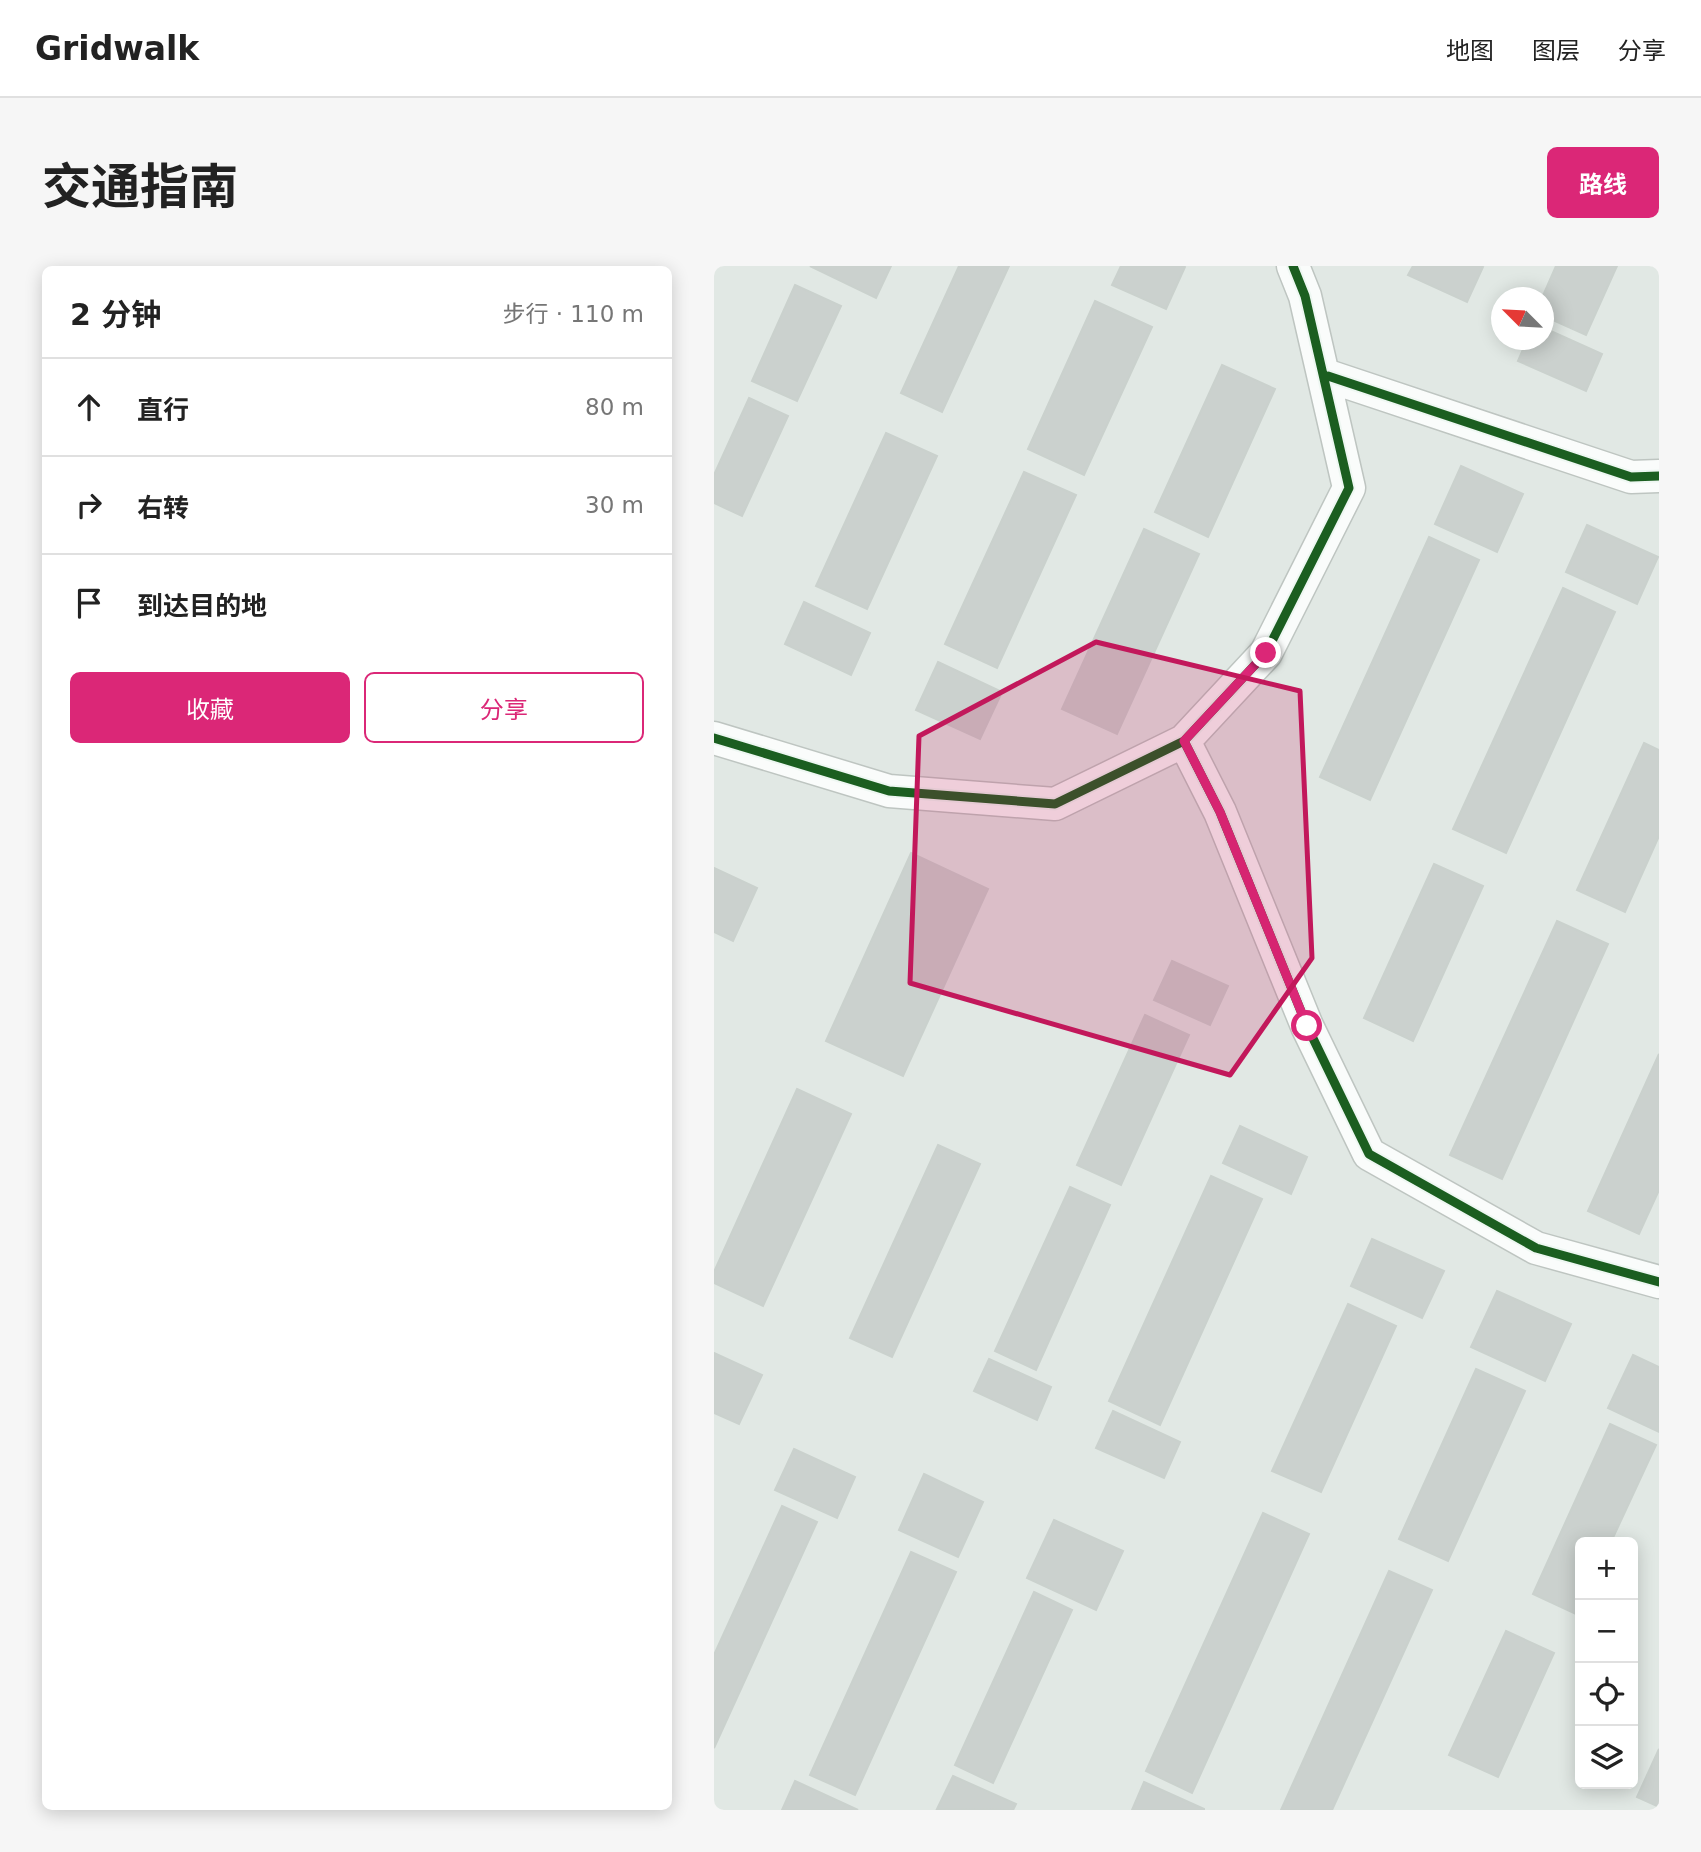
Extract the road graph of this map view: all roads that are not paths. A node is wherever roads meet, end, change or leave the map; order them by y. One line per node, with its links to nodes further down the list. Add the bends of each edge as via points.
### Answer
1 (1293, 266): 5 (street, via 1305,296 1349,488 1266,653)
2 (1328, 376): 3 (street, via 1632,477)
3 (1659, 476)
4 (714, 738): 5 (street, via 889,791 1055,804)
5 (1184, 741): 6 (street, via 1220,812 1307,1026 1369,1154 1536,1248)
6 (1659, 1282)

